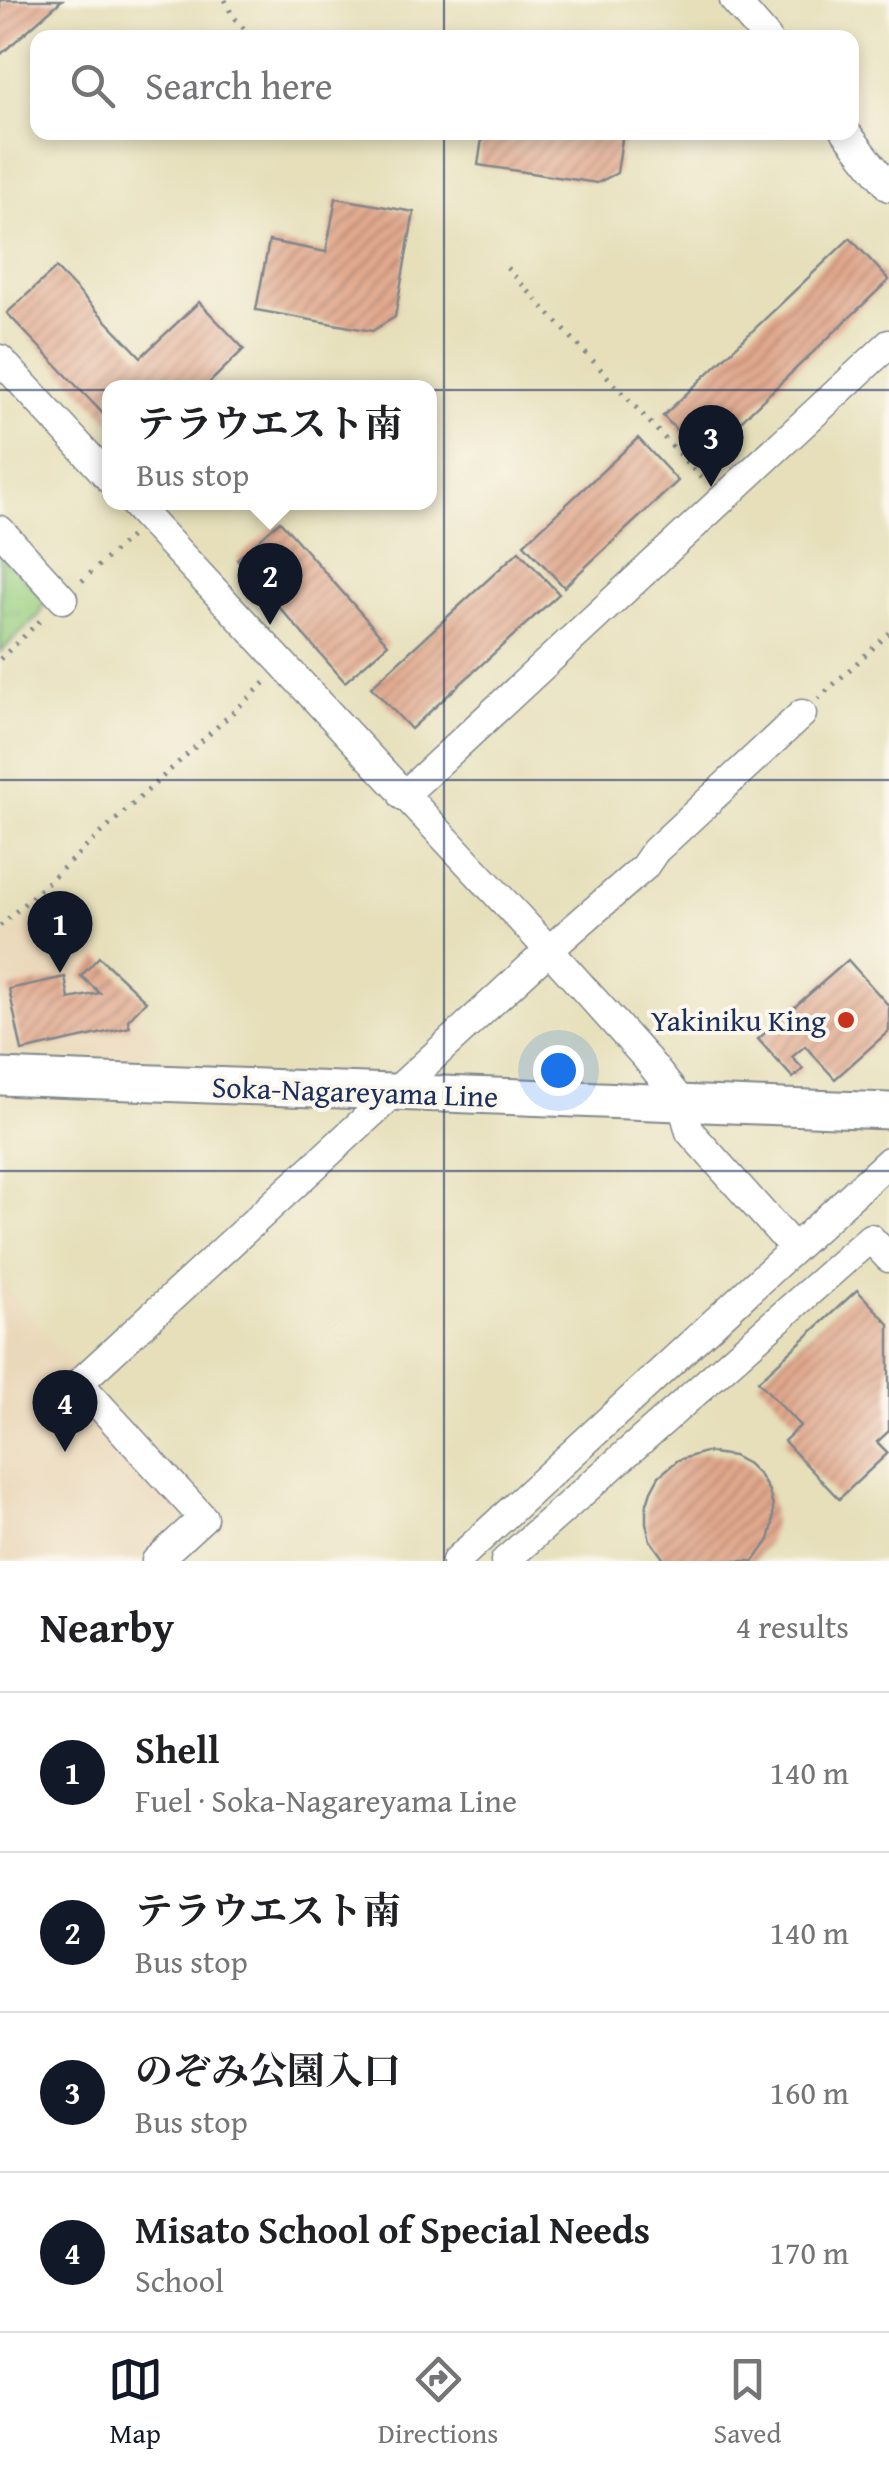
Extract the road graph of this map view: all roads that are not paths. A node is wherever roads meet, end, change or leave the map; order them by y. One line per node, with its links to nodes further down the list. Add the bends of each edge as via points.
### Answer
1 (734, 0): 2 (street)
2 (760, 30)
3 (852, 140): 4 (street)
4 (889, 187)
5 (889, 344): 12 (street)
6 (6, 377): 7 (street)
7 (102, 470)
8 (139, 510): 12 (street)
9 (0, 530): 10 (street)
10 (64, 599)
11 (802, 714): 13 (street)
12 (404, 796): 13 (street)
13 (549, 950): 15 (street); 16 (street)
14 (0, 1077): 15 (main road, Soka-Nagareyama Line)
15 (395, 1093): 16 (main road, Soka-Nagareyama Line); 21 (street, via 79,1382 203,1518)
16 (682, 1103): 17 (main road, Soka-Nagareyama Line); 19 (street, via 690,1132)
17 (889, 1111)
18 (889, 1161): 19 (street)
19 (794, 1248): 22 (street)
20 (889, 1258): 23 (street, via 870,1238)
21 (156, 1561)
22 (456, 1561)
23 (506, 1561)

